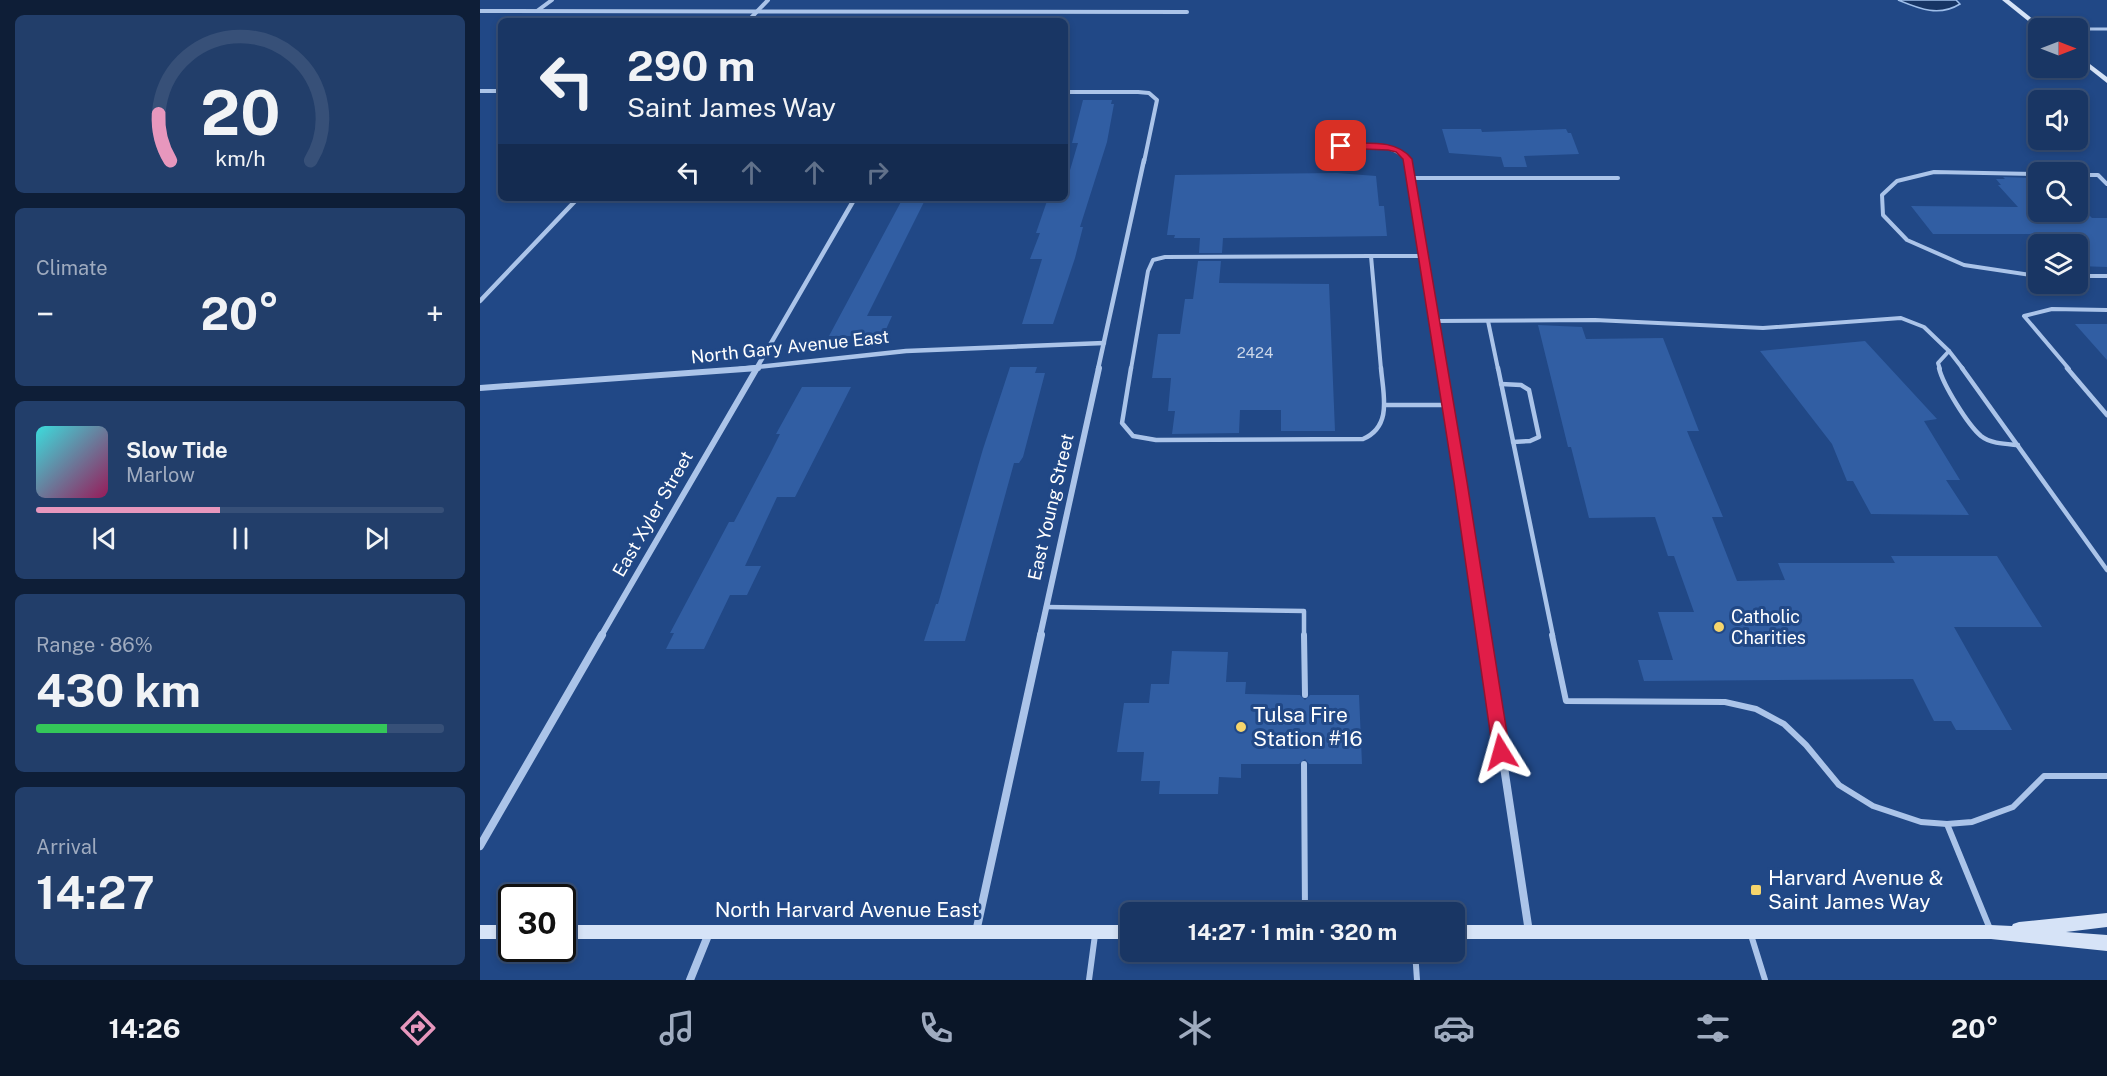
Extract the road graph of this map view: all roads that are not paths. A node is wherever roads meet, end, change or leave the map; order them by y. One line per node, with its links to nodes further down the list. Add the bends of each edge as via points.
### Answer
1 (552, 0): 5 (street)
2 (768, 0): 7 (street)
3 (2005, 0): 9 (main road)
4 (480, 11): 5 (street)
5 (537, 11): 7 (street)
6 (1187, 12): 7 (street)
7 (756, 13): 8 (street)
8 (751, 18)
9 (2028, 18)
10 (2088, 29): 11 (lane)
11 (2107, 29)
12 (2088, 65): 13 (main road)
13 (2107, 81)
14 (480, 91): 15 (street)
15 (498, 91)
16 (1068, 92): 34 (street, East Young Street, via 1149,93 1157,99)
17 (1324, 146): 20 (street, via 1400,150 1407,159)
18 (2028, 174): 27 (lane, via 1934,172 1897,181 1882,195 1883,216 1907,240 1964,265)
19 (2088, 175): 22 (lane, via 2098,175)
20 (1411, 178): 21 (lane); 26 (street)
21 (1618, 178)
22 (2107, 184)
23 (575, 201): 30 (street)
24 (853, 201): 36 (street, East Xyler Street)
25 (1371, 256): 26 (lane); 39 (lane); 39 (lane, via 1153,260 1122,423 1133,436 1156,440 1364,439 1380,427)
26 (1424, 256): 32 (street)
27 (2028, 275)
28 (2088, 276): 29 (lane)
29 (2107, 276)
30 (480, 301)
31 (2107, 310): 41 (lane, via 2048,309 2024,316)
32 (1434, 321): 33 (lane); 40 (street)
33 (1488, 321): 35 (lane, via 1595,320 1763,328 1901,318 1924,327); 37 (lane)
34 (1104, 343): 36 (street, North Gary Avenue East, via 906,351); 45 (street, East Young Street)
35 (1949, 351): 43 (lane); 43 (lane, via 1938,363 1943,383 1981,436 1992,442)
36 (756, 368): 38 (street, North Gary Avenue East); 50 (street, East Xyler Street)
37 (1501, 384): 42 (lane); 42 (lane, via 1521,385 1529,390 1539,438)
38 (480, 388)
39 (1385, 405): 40 (lane)
40 (1448, 405): 61 (street)
41 (2107, 415)
42 (1513, 442): 49 (lane, via 1566,701 1725,702 1756,709 1784,724 1839,785 1873,806 1921,822)
43 (2019, 446): 44 (lane)
44 (2107, 570)
45 (1046, 607): 46 (lane, via 1304,611); 57 (street, East Young Street)
46 (1305, 695)
47 (1304, 764): 51 (lane)
48 (2107, 776): 49 (lane, via 2043,776 2013,807 1972,822)
49 (1947, 824): 63 (lane)
50 (481, 843)
51 (1305, 902)
52 (2107, 920): 63 (main road)
53 (480, 932): 54 (main road)
54 (498, 932)
55 (576, 932): 56 (main road, North Harvard Avenue East)
56 (709, 932): 57 (main road, North Harvard Avenue East); 66 (street)
57 (976, 932): 58 (main road, North Harvard Avenue East)
58 (1096, 932): 59 (main road, North Harvard Avenue East); 67 (lane)
59 (1120, 932)
60 (1465, 932): 61 (main road)
61 (1529, 932): 62 (main road)
62 (1750, 932): 63 (main road); 69 (lane)
63 (1991, 932): 64 (main road)
64 (2107, 942)
65 (1416, 962): 68 (lane)
66 (690, 980)
67 (1089, 980)
68 (1417, 980)
69 (1765, 980)

